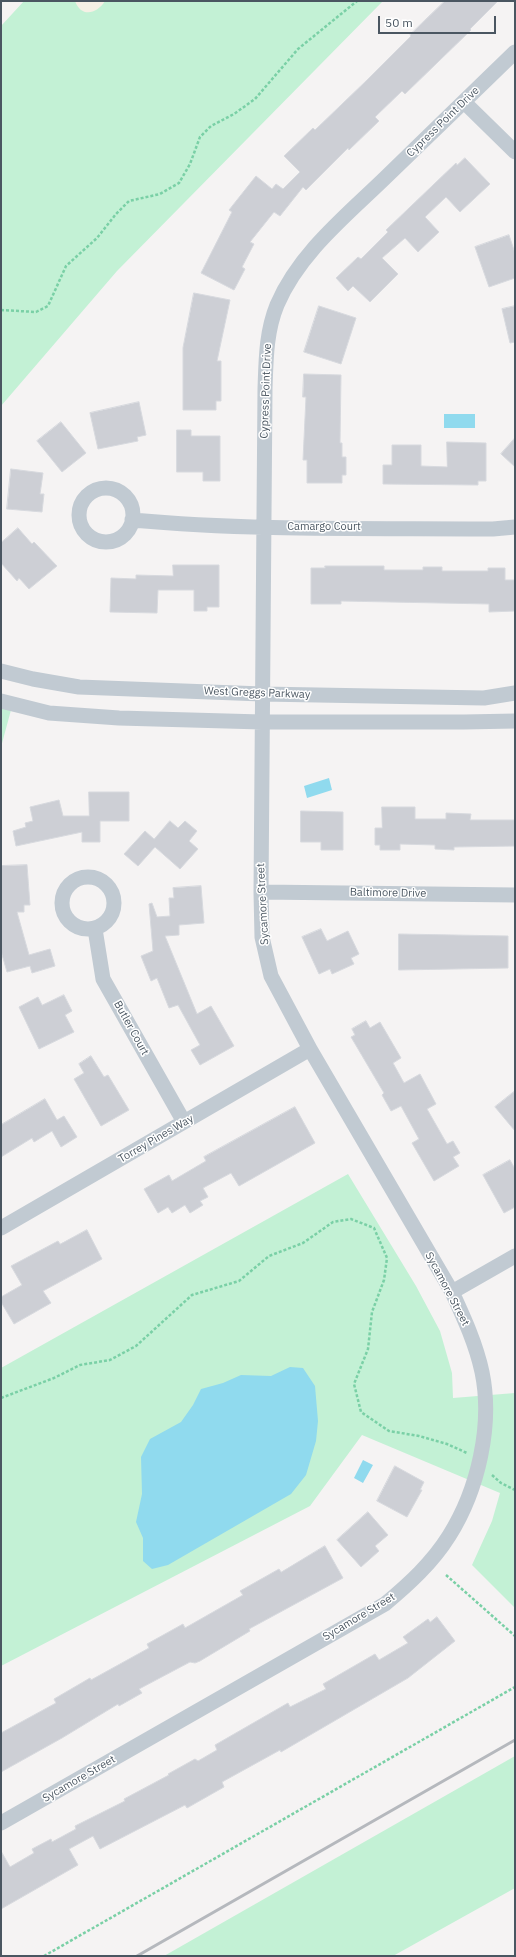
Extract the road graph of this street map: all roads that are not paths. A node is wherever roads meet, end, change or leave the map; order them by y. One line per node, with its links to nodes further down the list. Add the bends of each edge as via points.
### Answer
1 (515, 52): 2 (street, Cypress Point Drive)
2 (464, 102): 3 (street); 5 (street, Cypress Point Drive, via 306,256 277,304 267,342)
3 (515, 152)
4 (132, 520): 5 (street, Camargo Court)
5 (264, 527): 6 (street, Camargo Court); 10 (street, Cypress Point Drive)
6 (515, 527)
7 (1, 671): 10 (street, West Greggs Parkway, via 79,687)
8 (515, 693): 10 (street, West Greggs Parkway, via 484,698)
9 (1, 701): 10 (street, West Greggs Parkway, via 49,713 119,718)
10 (262, 707): 11 (street, West Greggs Parkway, via 464,722); 12 (street, Sycamore Street)
11 (515, 720)
12 (261, 892): 13 (street, Baltimore Drive); 15 (street, Sycamore Street, via 262,937 271,976)
13 (515, 895)
14 (95, 929): 16 (street, Butler Court, via 103,979)
15 (310, 1049): 16 (street, Torrey Pines Way); 19 (street, Sycamore Street)
16 (184, 1122): 17 (street, Torrey Pines Way)
17 (1, 1228)
18 (515, 1256): 19 (street)
19 (452, 1292): 20 (street, Sycamore Street, via 466,1321 482,1372 485,1429 463,1510 434,1556 408,1585 385,1604)
20 (1, 1823)

